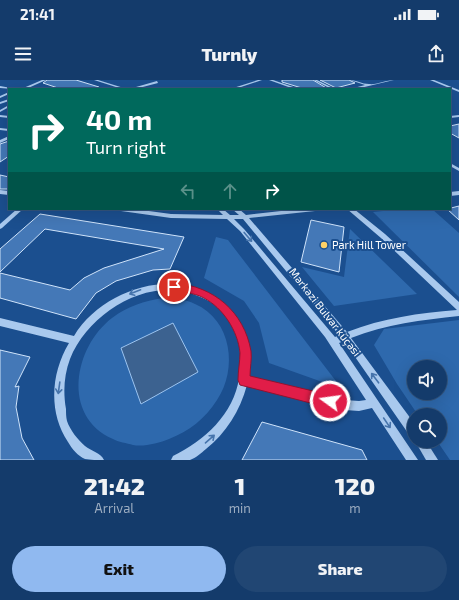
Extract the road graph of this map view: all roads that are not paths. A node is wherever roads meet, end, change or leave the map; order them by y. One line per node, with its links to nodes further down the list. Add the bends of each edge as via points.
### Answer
1 (45, 80): 13 (street)
2 (95, 80): 14 (street)
3 (261, 80): 16 (street)
4 (270, 80): 17 (street)
5 (315, 80): 11 (street)
6 (351, 80): 12 (street)
7 (393, 80): 12 (street)
8 (431, 80): 20 (street)
9 (157, 82): 15 (street)
10 (331, 83): 11 (street)
11 (325, 84): 18 (street)
12 (369, 85): 19 (street)
13 (25, 88)
14 (123, 88)
15 (135, 88)
16 (235, 88)
17 (294, 88)
18 (330, 88)
19 (356, 88)
20 (459, 91)
21 (0, 116): 22 (street)
22 (8, 116)
23 (459, 116): 24 (street)
24 (452, 117): 25 (street)
25 (459, 120)
26 (19, 210): 34 (street)
27 (128, 210): 32 (street, via 171,216)
28 (221, 210): 32 (street, Mərkəzi Bulvar küçəsi)
29 (236, 210): 33 (street, Mərkəzi Bulvar küçəsi)
30 (306, 210): 33 (street)
31 (351, 210): 35 (street, via 383,236)
32 (228, 217): 33 (street); 40 (street, Mərkəzi Bulvar küçəsi, one-way to 40, via 242,230)
33 (245, 217): 38 (street, Mərkəzi Bulvar küçəsi)
34 (0, 226)
35 (459, 308)
36 (459, 313): 38 (street, via 392,321)
37 (0, 322): 39 (street)
38 (345, 336): 40 (street); 43 (street, Mərkəzi Bulvar küçəsi, one-way to 38)
39 (74, 340): 41 (street, one-way to 39, via 245,352 238,328 225,308 207,295 186,288 163,286 139,291 115,301 93,318); 45 (street, one-way to 45, via 62,366 58,394 63,424 80,449)
40 (333, 342): 42 (street, Mərkəzi Bulvar küçəsi)
41 (244, 380): 42 (street, via 345,405); 46 (street, one-way to 41, via 195,451 219,430 235,406)
42 (374, 403): 47 (street, Mərkəzi Bulvar küçəsi, one-way to 47)
43 (407, 422)
44 (424, 448): 48 (street)
45 (98, 460)
46 (177, 460)
47 (412, 460)
48 (432, 460)

